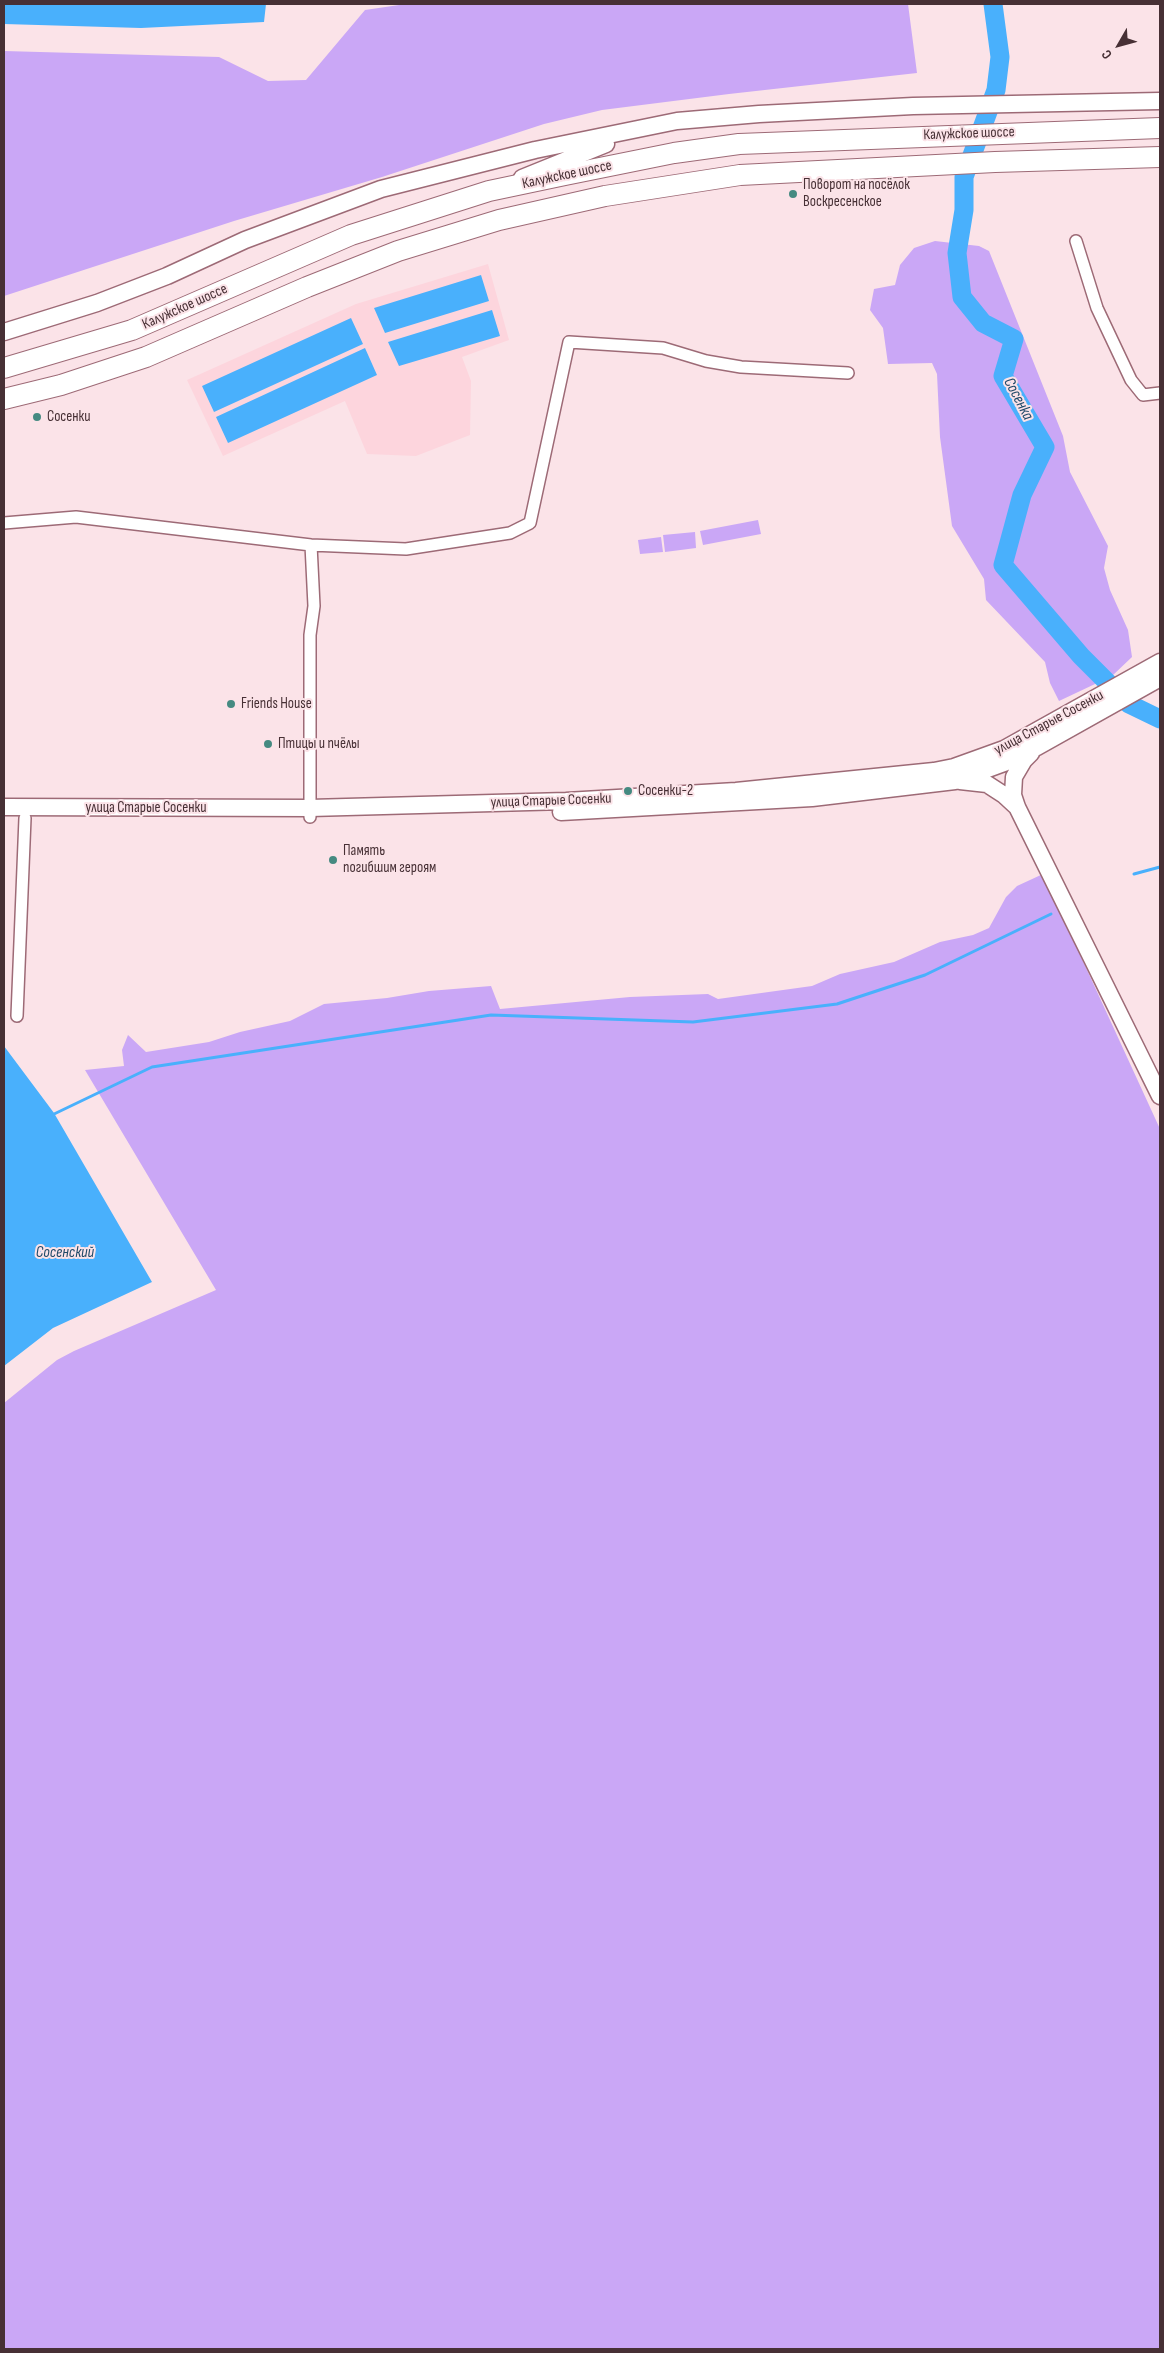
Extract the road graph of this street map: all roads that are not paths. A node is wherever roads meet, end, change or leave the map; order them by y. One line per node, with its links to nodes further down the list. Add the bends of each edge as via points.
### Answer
1 (1160, 101): 2 (main road, via 913,106 759,114 677,121)
2 (650, 127): 5 (main road); 7 (main road, via 535,150 381,189 245,240 167,276 96,303)
3 (1160, 128): 5 (highway, Калужское шоссе, via 739,144 674,153)
4 (1160, 157): 11 (highway, Калужское шоссе, via 740,175 605,196 499,220 398,251 146,357)
5 (489, 191): 8 (highway, Калужское шоссе, via 351,235 132,330)
6 (1076, 241): 10 (street, via 1097,308 1131,380 1143,395)
7 (4, 332)
8 (4, 368)
9 (848, 373): 13 (street, via 741,367 663,348 569,342 530,523 510,533 406,549)
10 (1160, 393)
11 (4, 399)
12 (4, 523): 13 (street, via 76,517)
13 (311, 545): 21 (street, via 314,606 310,635)
14 (1160, 662): 16 (main road, улица Старые Сосенки)
15 (1160, 678): 16 (main road, улица Старые Сосенки)
16 (1092, 709): 17 (main road, улица Старые Сосенки); 21 (main road, улица Старые Сосенки, via 1004,749 934,771 647,797)
17 (1037, 747): 18 (main road, улица Старые Сосенки); 20 (main road, via 1014,776 1013,795)
18 (955, 781): 20 (main road, via 988,784); 21 (main road, улица Старые Сосенки, via 812,798 647,808 539,813)
19 (4, 807): 21 (main road, улица Старые Сосенки)
20 (1017, 807): 25 (main road)
21 (310, 812): 23 (main road, улица Старые Сосенки)
22 (4, 818): 23 (main road, улица Старые Сосенки)
23 (25, 818): 24 (street)
24 (17, 1016)
25 (1160, 1096)

